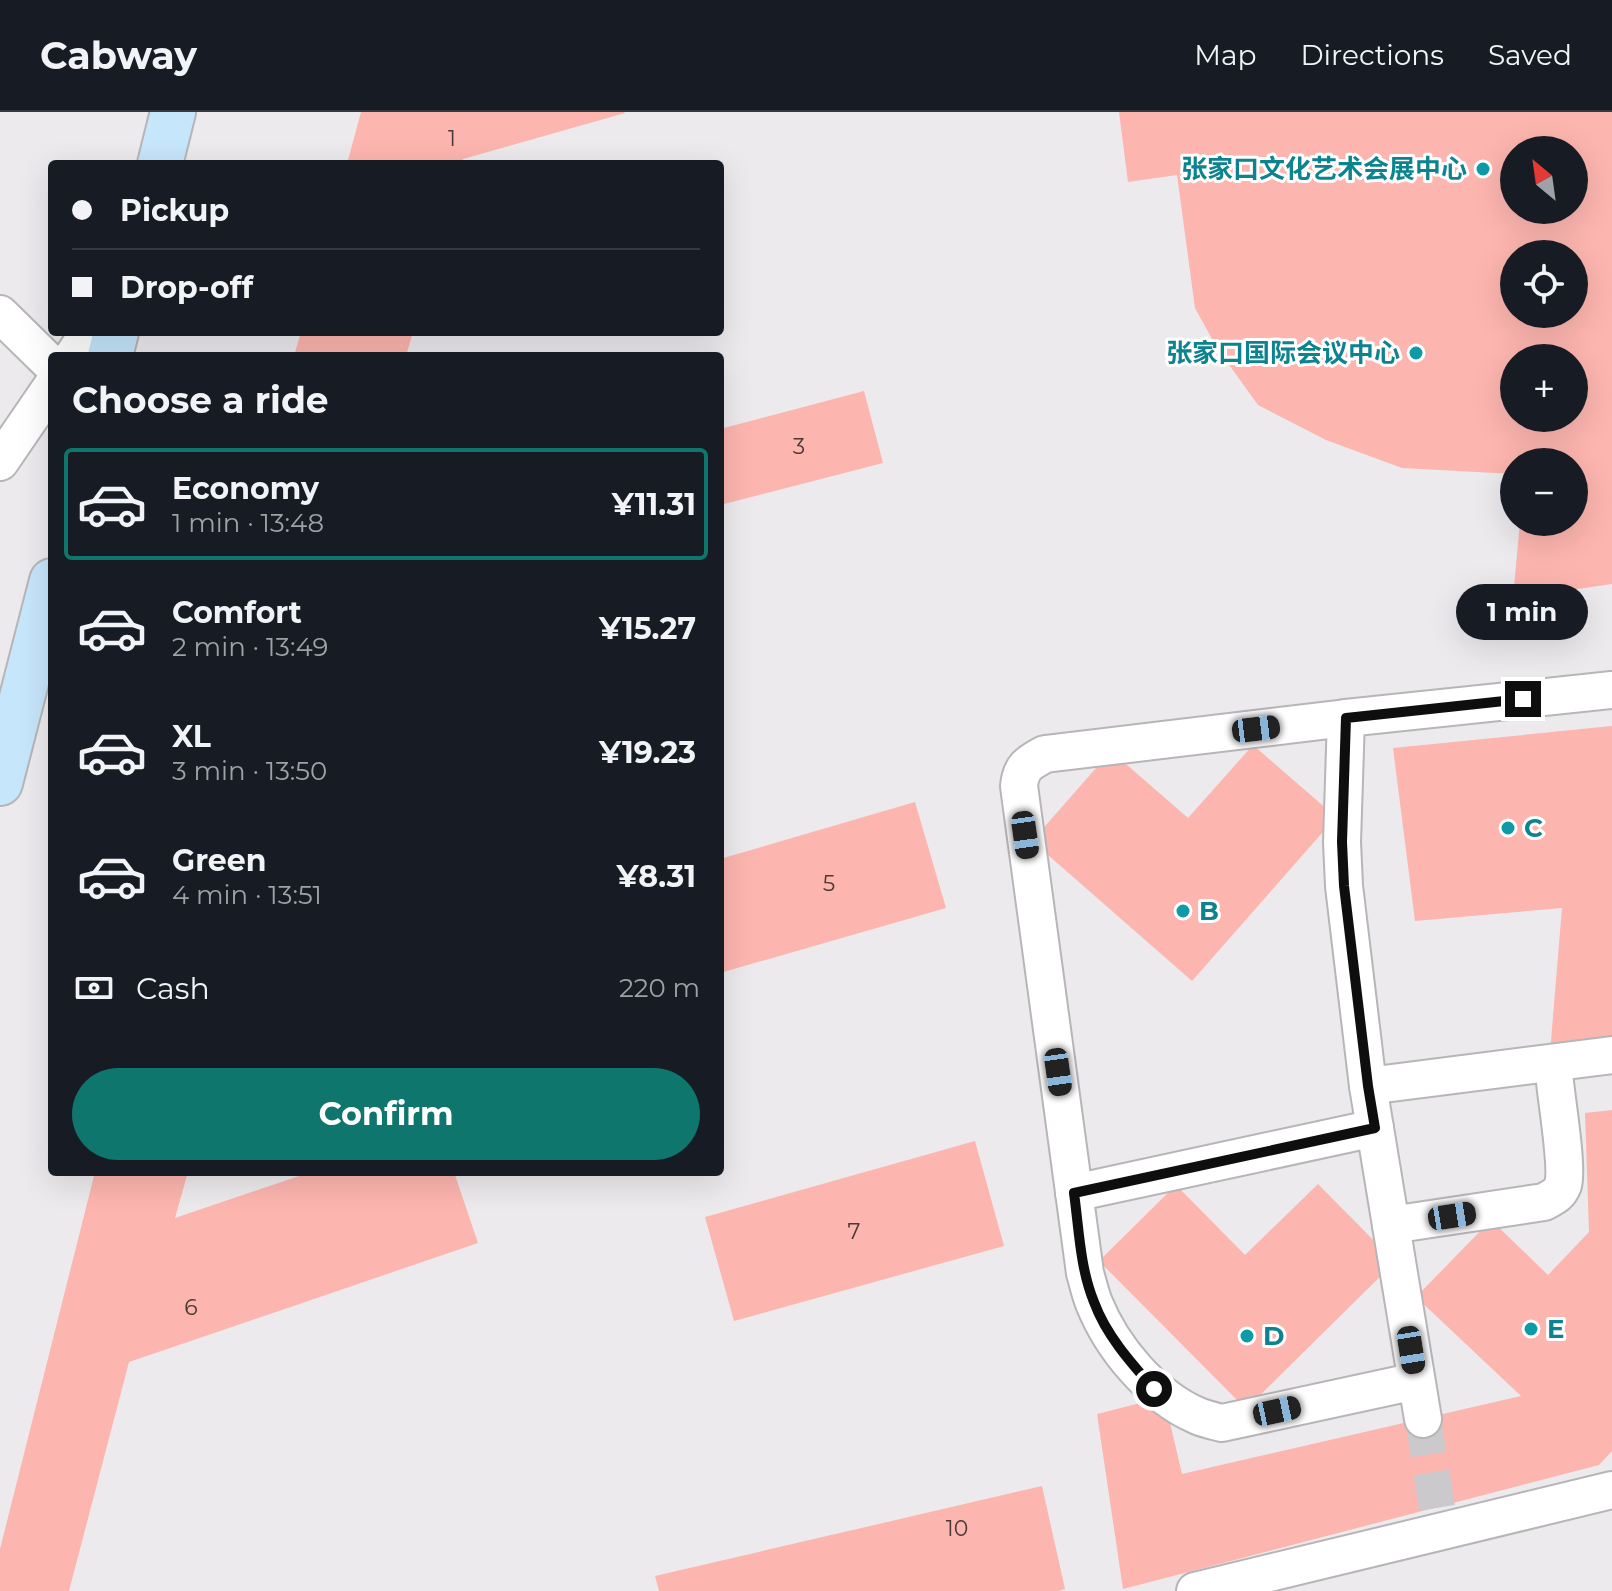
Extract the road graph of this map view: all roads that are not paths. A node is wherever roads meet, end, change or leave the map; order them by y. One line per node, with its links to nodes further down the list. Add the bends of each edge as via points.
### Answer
1 (173, 112): 2 (main road)
2 (161, 160)
3 (0, 314): 4 (street)
4 (48, 361)
5 (48, 392): 6 (street)
6 (0, 462)
7 (48, 597): 10 (main road)
8 (1612, 690): 9 (street)
9 (1346, 718): 14 (street, via 1344,886); 15 (street, via 1045,754 1021,773)
10 (0, 783)
11 (1612, 1055): 14 (street)
12 (1612, 1075): 13 (street)
13 (1555, 1082): 14 (street); 16 (street, via 1564,1168 1558,1195 1544,1202)
14 (1372, 1107): 15 (street); 16 (street)
15 (1074, 1193): 17 (street, via 1093,1302 1134,1367 1175,1404 1222,1423)
16 (1391, 1225): 17 (street)
17 (1416, 1381): 18 (street)
18 (1423, 1419)
19 (1612, 1490): 20 (street, via 1439,1519)
20 (1195, 1591)

